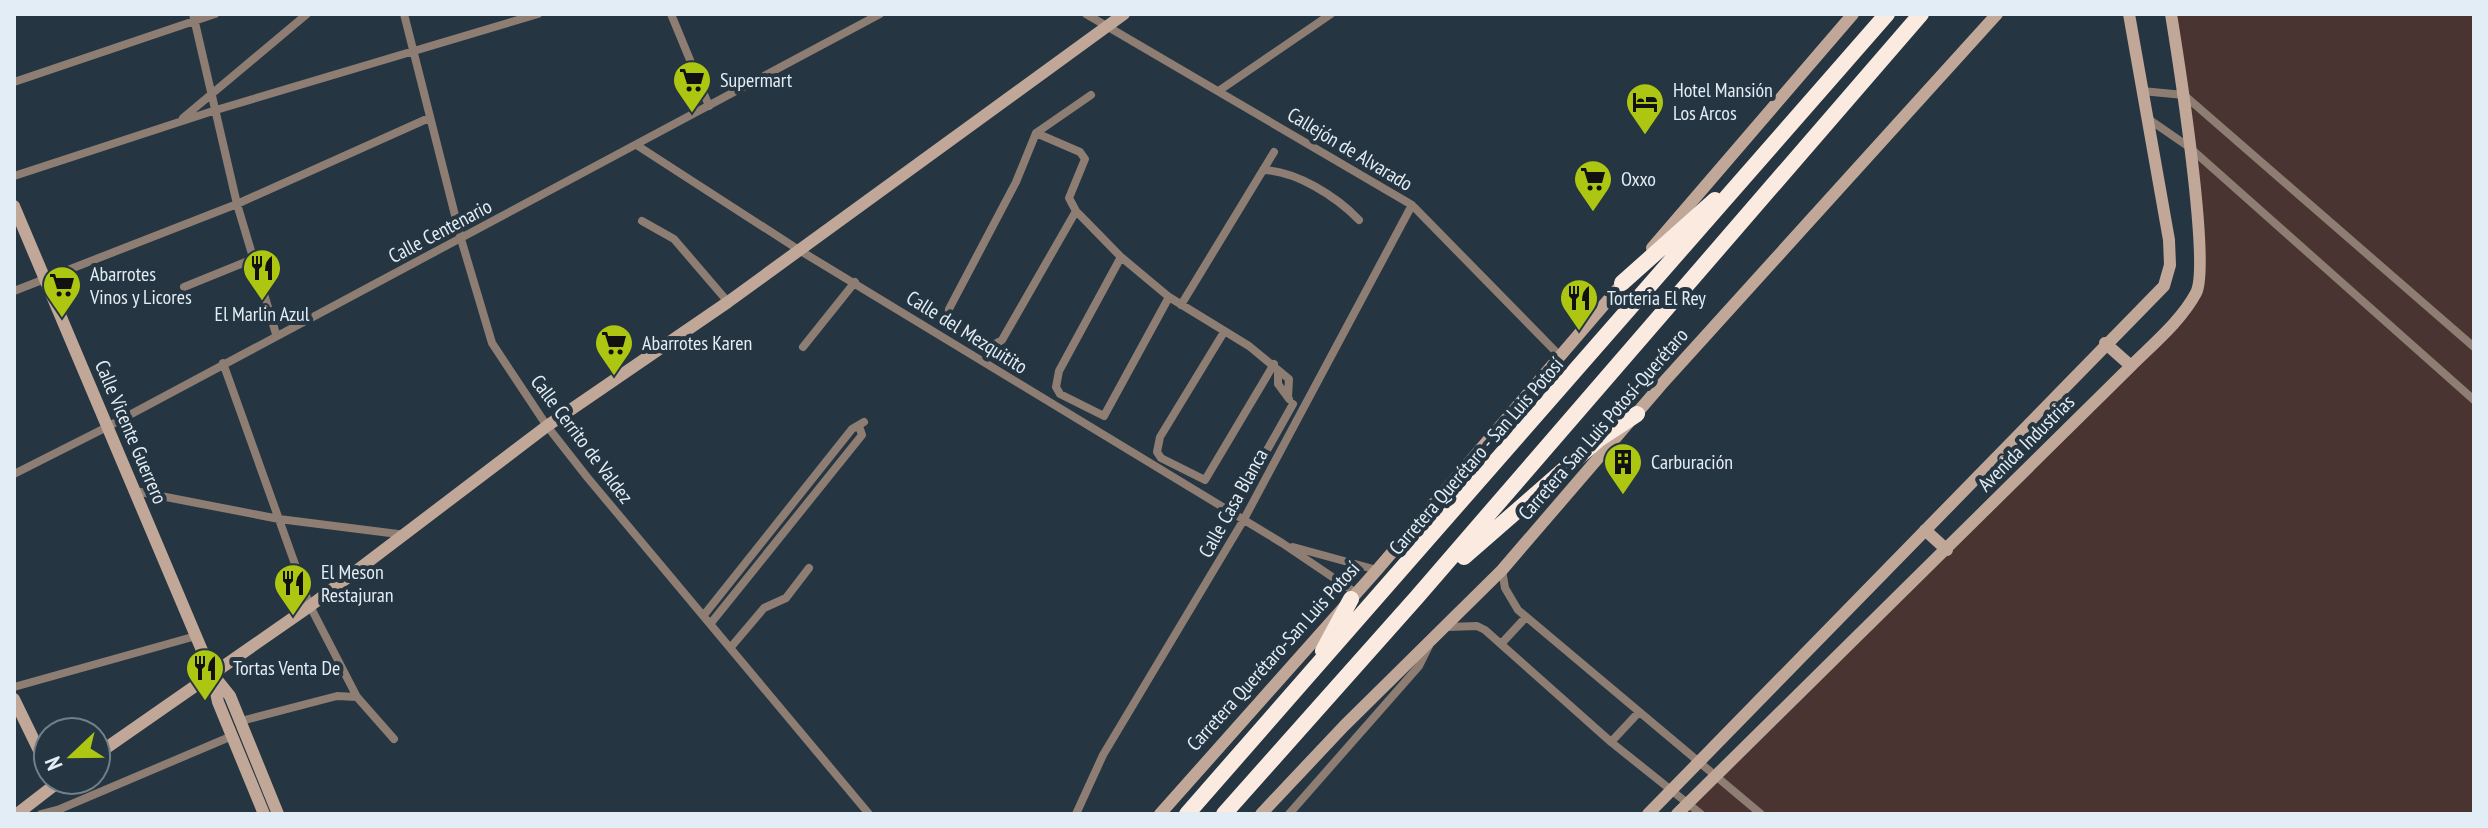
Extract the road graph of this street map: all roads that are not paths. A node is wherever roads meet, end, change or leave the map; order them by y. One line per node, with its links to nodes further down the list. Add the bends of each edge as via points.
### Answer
1 (215, 14): 16 (street)
2 (307, 14): 21 (street)
3 (404, 14): 18 (street, Calle Cerrito de Valdez)
4 (538, 14): 18 (street)
5 (671, 14): 25 (street)
6 (880, 14): 25 (street, Calle Centenario)
7 (1086, 14): 17 (street, Callejón de Alvarado)
8 (1124, 14): 17 (main road)
9 (1331, 14): 20 (street)
10 (1853, 14): 49 (main road, Carretera Querétaro-San Luis Potosí)
11 (1887, 14): 33 (highway, Carretera Querétaro - San Luis Potosí)
12 (1921, 14): 92 (highway)
13 (1997, 14): 67 (main road, Carretera San Luis Potosí-Querétaro)
14 (2129, 14): 22 (main road, Avenida Industrias)
15 (2171, 14): 24 (main road, Avenida Industrias)
16 (193, 17): 19 (street); 21 (street)
17 (1107, 26): 20 (street, Callejón de Alvarado); 44 (main road)
18 (412, 50): 26 (street); 28 (street, Calle Cerrito de Valdez)
19 (14, 82)
20 (1220, 90): 38 (street, Callejón de Alvarado)
21 (212, 91): 26 (street); 29 (street)
22 (2142, 91): 24 (street); 27 (main road, Avenida Industrias)
23 (1091, 95): 30 (street)
24 (2184, 95): 32 (main road, Avenida Industrias); 59 (street)
25 (709, 106): 31 (street, Calle Centenario)
26 (216, 110): 29 (street); 37 (street)
27 (2146, 117): 32 (street); 57 (main road, Avenida Industrias, via 2170,265 2164,286)
28 (429, 118): 37 (street); 43 (street, Calle Cerrito de Valdez)
29 (179, 122): 36 (street)
30 (1036, 133): 40 (street, via 1084,155 1085,167 1069,198); 40 (street, via 947,322 990,347 1002,340)
31 (638, 146): 43 (street, Calle Centenario); 44 (street, Calle del Mezquitito)
32 (2189, 147): 62 (main road, Avenida Industrias, via 2200,253 2197,291); 65 (street)
33 (1770, 151): 49 (highway); 103 (highway, Carretera Querétaro - San Luis Potosí)
34 (1274, 152): 35 (street)
35 (1263, 170): 41 (street, via 1281,170 1341,201); 54 (street)
36 (14, 176)
37 (237, 204): 46 (street); 47 (street)
38 (1412, 205): 60 (street, Callejón de Alvarado); 66 (street, Calle Casa Blanca)
39 (14, 206): 47 (main road, Calle Vicente Guerrero)
40 (1076, 211): 45 (street)
41 (1359, 220)
42 (642, 221): 53 (street, via 674,239)
43 (461, 239): 56 (street, Calle Centenario); 68 (street, Calle Cerrito de Valdez, via 492,343)
44 (799, 250): 48 (street, Calle del Mezquitito); 53 (main road)
45 (1121, 257): 52 (street); 52 (street, via 1059,371 1060,394 1104,416)
46 (253, 259): 50 (street); 56 (street)
47 (46, 281): 51 (street); 69 (main road, Calle Vicente Guerrero)
48 (855, 282): 58 (street); 78 (street, Calle del Mezquitito)
49 (1622, 283): 60 (main road, Carretera Querétaro-San Luis Potosí)
50 (184, 287)
51 (14, 291)
52 (1169, 297): 54 (street)
53 (728, 302): 68 (main road)
54 (1181, 305): 55 (street)
55 (1224, 332): 63 (street); 63 (street, via 1160,437 1157,452 1185,472 1205,480)
56 (276, 334): 61 (street, Calle Centenario)
57 (2105, 343): 62 (main road); 81 (main road, Avenida Industrias)
58 (803, 347)
59 (2474, 347)
60 (1561, 357): 88 (main road, Carretera Querétaro-San Luis Potosí)
61 (223, 363): 69 (street, Calle Centenario); 79 (street)
62 (2131, 366): 86 (main road, Avenida Industrias)
63 (1276, 368): 64 (street, via 1278,384)
64 (1290, 400): 66 (street); 78 (street)
65 (2474, 400)
66 (1302, 410): 80 (street, Calle Casa Blanca)
67 (1637, 414): 89 (main road, Carretera San Luis Potosí-Querétaro); 92 (highway, via 1599,439)
68 (547, 426): 82 (main road); 96 (street, Calle Cerrito de Valdez)
69 (107, 427): 72 (street, Calle Centenario); 74 (main road, Calle Vicente Guerrero)
70 (833, 454): 71 (street); 71 (street, via 862,424 862,435); 73 (street)
71 (841, 461): 75 (street)
72 (14, 474)
73 (805, 490): 75 (street); 76 (street)
74 (135, 491): 79 (street); 98 (main road, Calle Vicente Guerrero)
75 (814, 496): 77 (street)
76 (797, 500): 77 (street); 83 (street)
77 (805, 507): 85 (street)
78 (1231, 514): 80 (street, Calle del Mezquitito)
79 (279, 519): 82 (street); 94 (street)
80 (1243, 521): 84 (street, Calle del Mezquitito); 127 (street, Calle Casa Blanca, via 1103,755)
81 (1925, 530): 86 (main road); 114 (main road, Avenida Industrias)
82 (407, 535): 94 (main road)
83 (765, 539): 85 (street); 90 (street)
84 (1282, 543): 88 (street, Calle del Mezquitito); 91 (street, Calle del Mezquitito)
85 (773, 546): 93 (street)
86 (1947, 550): 115 (main road, Avenida Industrias)
87 (809, 568): 101 (street, via 786,598 764,608)
88 (1377, 570): 91 (main road, Carretera Querétaro-San Luis Potosí)
89 (1502, 570): 95 (street, via 1505,588); 97 (main road, Carretera San Luis Potosí-Querétaro)
90 (723, 591): 93 (street); 96 (street)
91 (1353, 596): 103 (highway); 128 (main road, Carretera Querétaro-San Luis Potosí)
92 (1417, 597): 130 (highway)
93 (731, 599): 96 (street)
94 (310, 606): 102 (main road); 105 (street)
95 (1526, 617): 100 (street); 107 (street)
96 (707, 619): 101 (street, Calle Cerrito de Valdez)
97 (1447, 627): 99 (main road, Carretera San Luis Potosí-Querétaro); 100 (street, via 1477,626)
98 (196, 636): 102 (main road, Calle Vicente Guerrero); 104 (street)
99 (1431, 643): 131 (main road, Carretera San Luis Potosí-Querétaro); 132 (street, via 1419,666)
100 (1501, 644): 112 (street)
101 (731, 647): 126 (street, Calle Cerrito de Valdez)
102 (212, 674): 108 (main road); 110 (main road); 113 (main road)
103 (1308, 678): 129 (highway, Carretera Querétaro - San Luis Potosí)
104 (14, 687)
105 (357, 697): 108 (street, via 337,696); 111 (street)
106 (14, 699): 109 (main road)
107 (1639, 712): 112 (street); 114 (street)
108 (241, 721): 116 (main road)
109 (32, 736)
110 (232, 736): 116 (main road); 120 (street)
111 (394, 739)
112 (1611, 742): 117 (street)
113 (112, 744)
114 (1700, 761): 115 (street); 117 (main road, Avenida Industrias)
115 (1716, 776): 119 (main road, Avenida Industrias); 136 (street)
116 (260, 787): 124 (main road); 125 (main road)
117 (1671, 791): 119 (street); 133 (main road, Avenida Industrias)
118 (38, 796): 121 (main road)
119 (1688, 803): 134 (main road, Avenida Industrias); 135 (street)
120 (62, 812): 123 (street)
121 (16, 813): 122 (street)
122 (33, 814)
123 (41, 814)
124 (264, 814)
125 (278, 814)
126 (869, 814)
127 (1076, 814)
128 (1160, 814)
129 (1187, 814)
130 (1224, 814)
131 (1261, 814)
132 (1289, 814)
133 (1648, 814)
134 (1677, 814)
135 (1701, 814)
136 (1761, 814)

